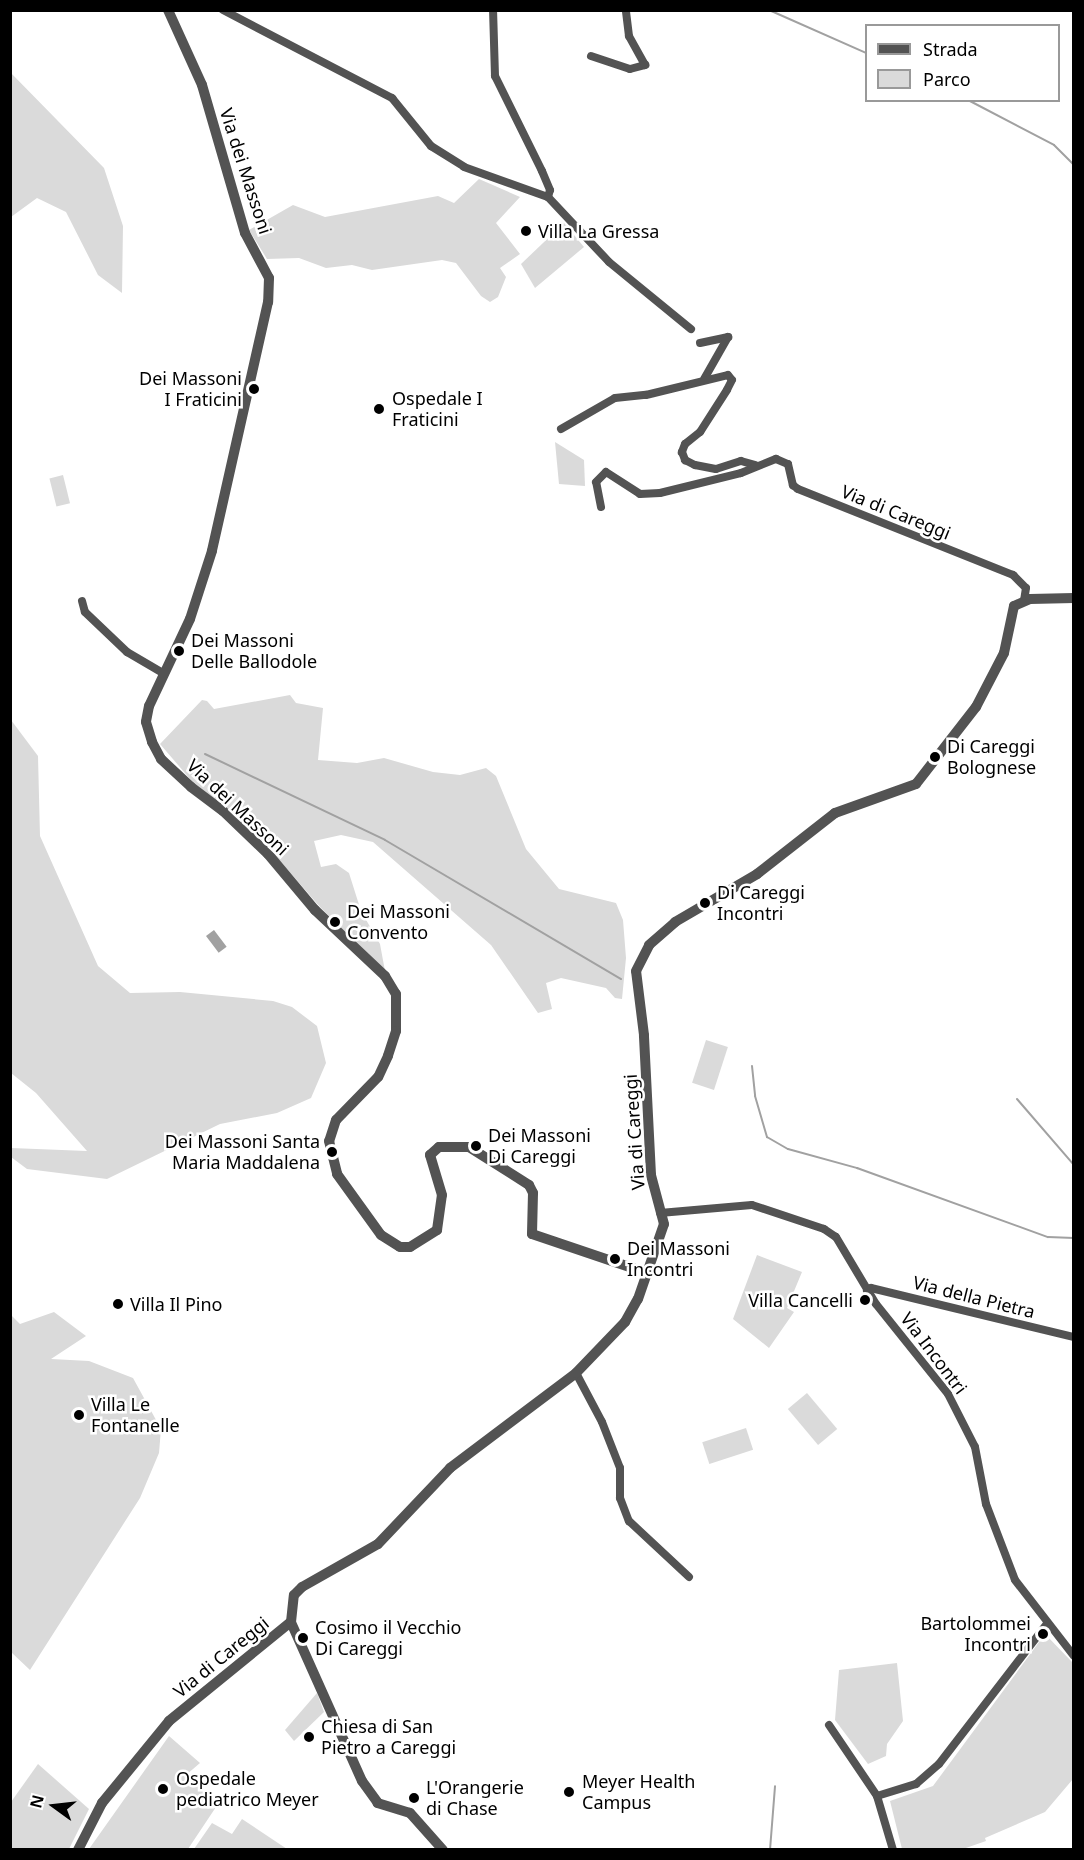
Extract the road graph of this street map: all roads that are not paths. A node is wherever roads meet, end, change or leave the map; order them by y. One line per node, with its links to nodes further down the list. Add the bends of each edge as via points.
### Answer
1 (168, 10): 16 (street, Via dei Massoni, via 201,85 245,233 269,278 268,302 212,551 190,619)
2 (223, 10): 6 (street, via 392,98 431,146 464,167)
3 (493, 10): 6 (street, via 495,76 542,171 550,190)
4 (626, 10): 5 (street, via 629,36 645,65 630,69)
5 (591, 56)
6 (548, 197): 7 (street, via 609,262)
7 (691, 329)
8 (700, 343): 9 (street, via 728,337)
9 (704, 380): 10 (street, Via di Careggi, via 646,395 615,398); 11 (street, Via di Careggi, via 720,374 732,380 700,432 685,444 685,460 716,469 741,461)
10 (561, 429)
11 (755, 465): 12 (street, Via di Careggi, via 741,473 640,494 606,472 596,482); 14 (street, Via di Careggi, via 776,459 788,464 798,489 1013,575 1026,588)
12 (601, 507)
13 (1074, 598): 14 (street)
14 (1024, 600): 17 (street, Via di Careggi, via 1009,614 1004,653 976,707 916,784 854,804 821,822 749,880 668,928 640,957 636,971 644,1035 651,1175)
15 (82, 601): 16 (street, via 85,612 127,652)
16 (163, 673): 18 (street, Via dei Massoni, via 146,722 161,759 268,854 315,910 385,976 396,994 396,1031 388,1056 378,1077 336,1120 329,1141 338,1174 381,1235 400,1247 425,1239 437,1230 443,1208 431,1152 439,1147 469,1147 530,1185 532,1234)
17 (660, 1213): 18 (street, Via di Careggi, via 664,1224 661,1239); 19 (street, Via Incontri, via 752,1205 824,1229 836,1237)
18 (647, 1273): 21 (street, Via di Careggi, via 625,1322)
19 (867, 1291): 20 (street, Via della Pietra, via 872,1288); 24 (street, Via Incontri, via 948,1394 975,1447 999,1544 1016,1580)
20 (1074, 1337)
21 (576, 1373): 22 (street, via 620,1468 620,1498 629,1521); 23 (street, Via di Careggi, via 450,1468 378,1544 300,1588 291,1602)
22 (689, 1577)
23 (291, 1622): 28 (street, Via di Careggi, via 169,1721 102,1803); 29 (street, via 362,1781 378,1803 410,1813)
24 (1047, 1624): 25 (street, Via Incontri); 27 (street, via 939,1764 916,1784)
25 (1074, 1656)
26 (829, 1725): 27 (street)
27 (877, 1796): 30 (street)
28 (78, 1850)
29 (443, 1850)
30 (893, 1850)

